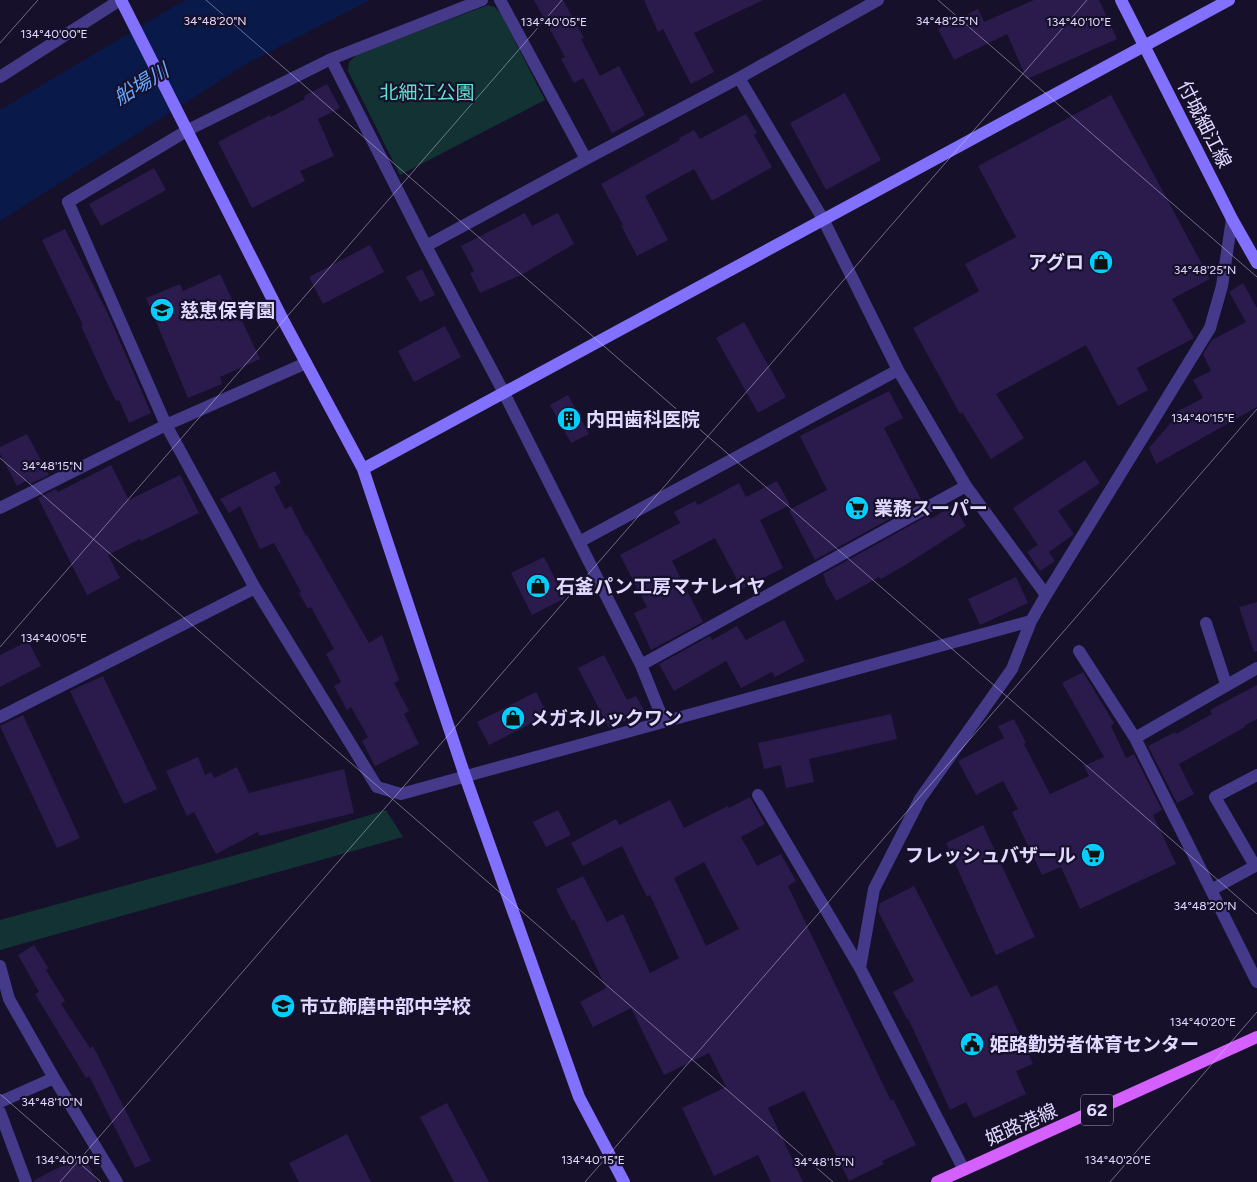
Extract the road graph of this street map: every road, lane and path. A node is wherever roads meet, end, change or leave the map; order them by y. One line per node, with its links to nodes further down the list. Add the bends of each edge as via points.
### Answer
1 (120, 0): 9 (street); 11 (street)
2 (482, 0): 8 (street)
3 (500, 0): 12 (street)
4 (878, 0): 10 (street)
5 (1121, 0): 7 (street, 付城細江線)
6 (1229, 0): 7 (street)
7 (1144, 46): 13 (street, 付城細江線); 14 (street)
8 (331, 59): 11 (street); 15 (street)
9 (0, 77)
10 (739, 78): 12 (street); 14 (street)
11 (188, 130): 17 (street); 20 (street, via 68,202)
12 (586, 159): 15 (street)
13 (1232, 218): 16 (street, 付城細江線); 26 (street, via 1222,286 1210,328)
14 (823, 220): 18 (street); 19 (street)
15 (426, 246): 19 (street)
16 (1257, 263)
17 (306, 363): 20 (street); 21 (street)
18 (898, 370): 22 (street); 24 (street)
19 (503, 391): 21 (street); 24 (street)
20 (166, 425): 23 (street); 25 (street)
21 (363, 469): 37 (street)
22 (966, 486): 26 (street); 30 (street)
23 (0, 508)
24 (579, 542): 30 (street)
25 (255, 588): 33 (street); 37 (street, via 377,787 402,794)
26 (1046, 595): 27 (street)
27 (1032, 621): 34 (street); 42 (street, via 1012,669 920,799 874,889)
28 (1206, 623): 32 (street)
29 (1079, 651): 35 (street)
30 (640, 665): 34 (street)
31 (1257, 668): 32 (street)
32 (1226, 684): 35 (street)
33 (0, 717)
34 (664, 722): 37 (street)
35 (1135, 738): 40 (street)
36 (1257, 774): 39 (street, via 1215,798)
37 (465, 776): 51 (street, via 579,1097)
38 (758, 795): 42 (street)
39 (1256, 866): 40 (street)
40 (1211, 890): 43 (street)
41 (0, 966): 45 (street, via 9,999)
42 (860, 968): 48 (street)
43 (1257, 982)
44 (1257, 1037): 48 (main road, 姫路港線 / 62)
45 (54, 1078): 46 (street); 50 (street)
46 (0, 1102)
47 (0, 1112): 49 (street)
48 (964, 1170): 52 (main road, 姫路港線 / 62)
49 (26, 1182)
50 (117, 1182)
51 (624, 1182)
52 (937, 1182)

